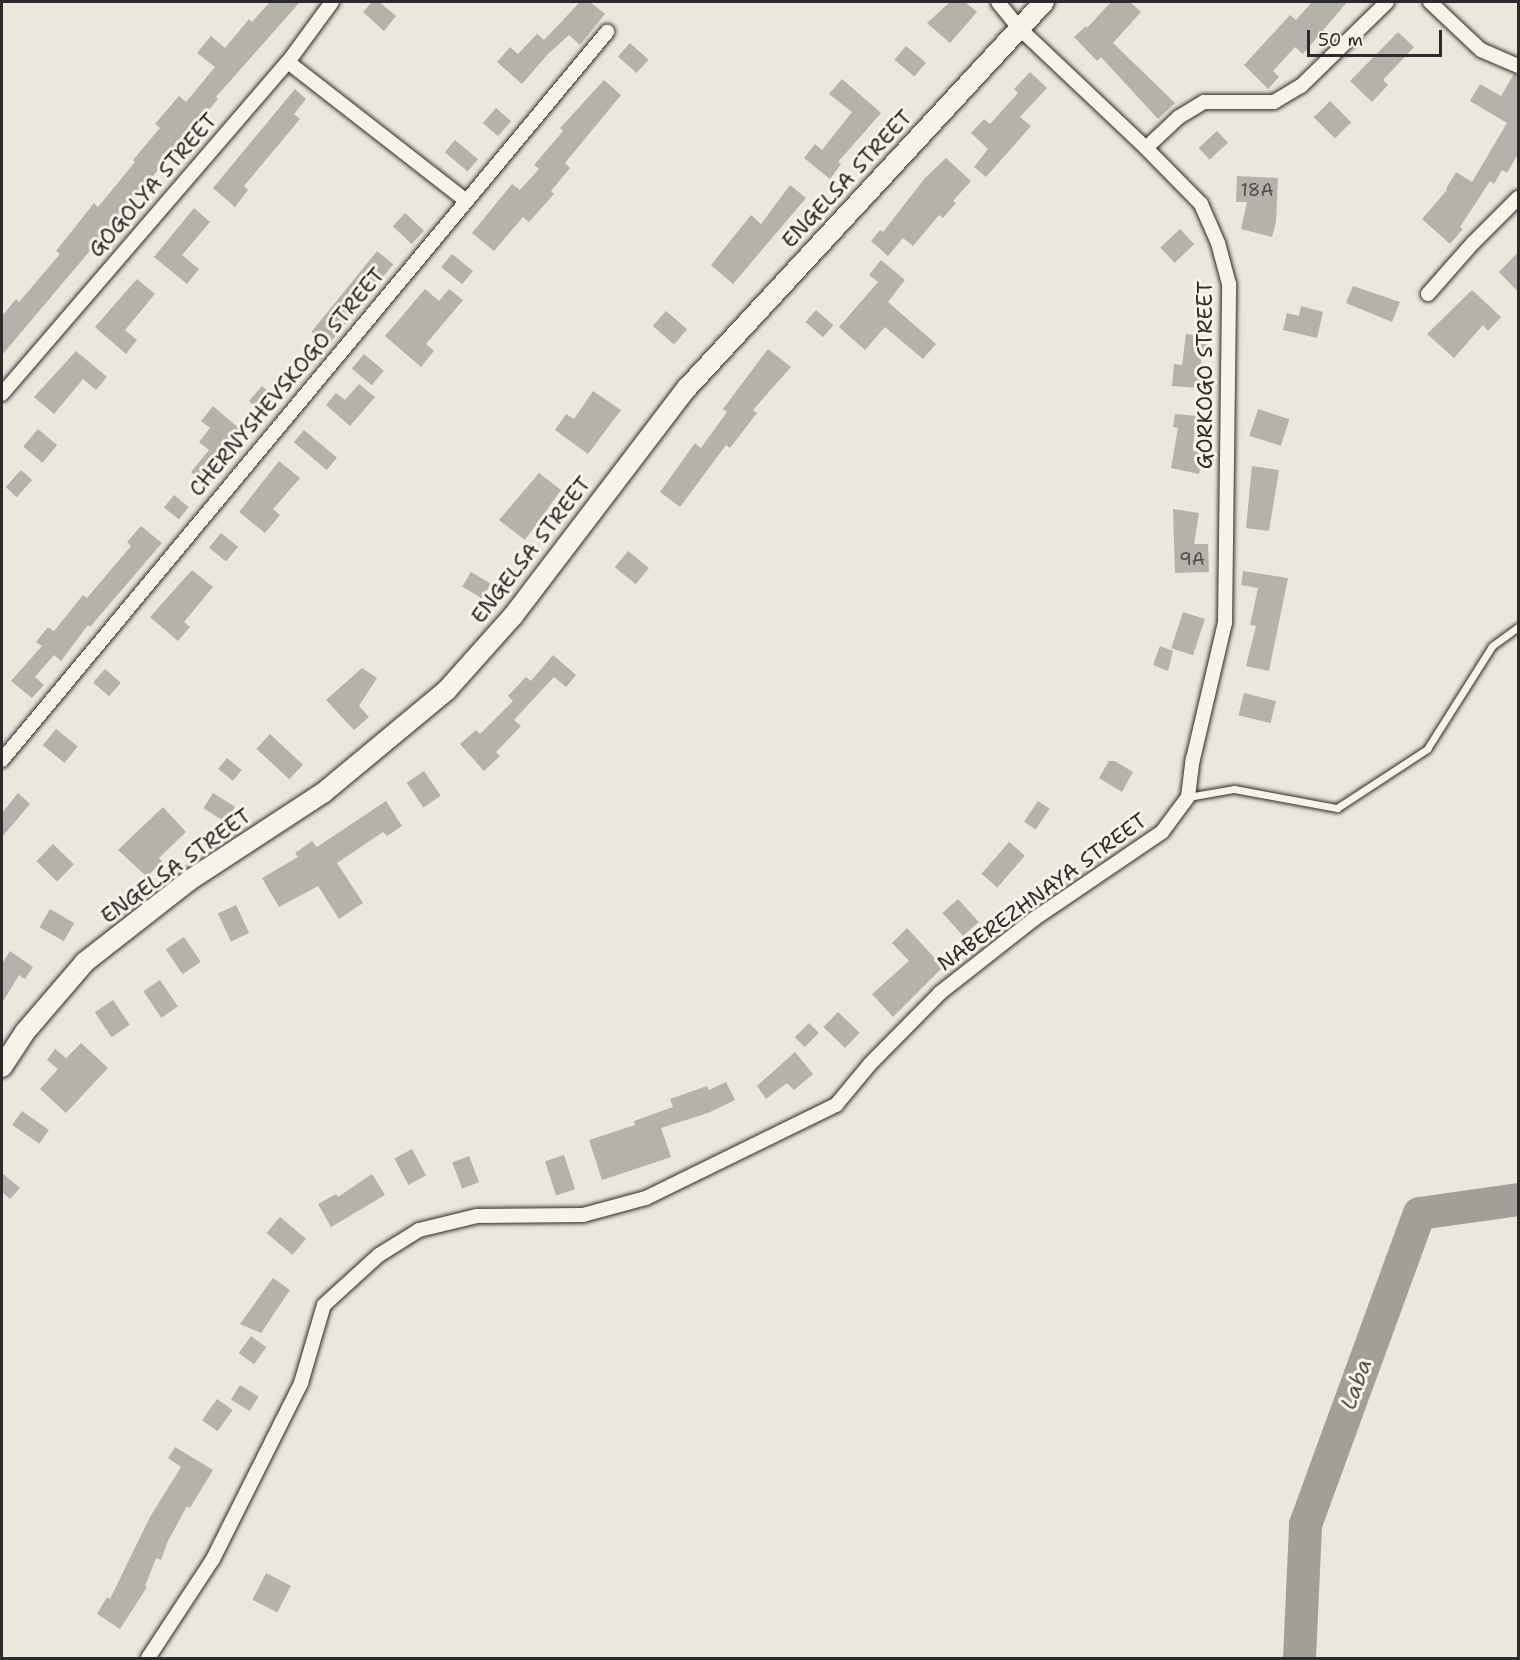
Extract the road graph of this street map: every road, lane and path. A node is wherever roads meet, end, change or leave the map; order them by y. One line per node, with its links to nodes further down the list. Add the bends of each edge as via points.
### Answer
1 (332, 2): 8 (street, GOGOLYA STREET)
2 (998, 2): 6 (street, GORKOGO STREET)
3 (1044, 2): 6 (street, ENGELSA STREET)
4 (1387, 2): 10 (street, via 1301,86 1274,102 1204,102 1179,117)
5 (1430, 2): 9 (street, via 1481,50)
6 (1019, 28): 10 (street, GORKOGO STREET); 18 (street, ENGELSA STREET, via 687,388 513,616 447,690 323,793 190,880 85,962 25,1032)
7 (607, 32): 12 (street, CHERNYSHEVSKOGO STREET)
8 (288, 62): 12 (street); 14 (street, GOGOLYA STREET)
9 (1518, 66)
10 (1146, 148): 17 (street, GORKOGO STREET, via 1202,204 1229,284 1225,624)
11 (1518, 198): 13 (street)
12 (465, 200): 16 (street, CHERNYSHEVSKOGO STREET)
13 (1428, 294)
14 (2, 394)
15 (1518, 627): 17 (lane, via 1492,646 1427,749 1337,808 1234,789)
16 (2, 759)
17 (1188, 797): 19 (street, NABEREZHNAYA STREET, via 1162,832 1034,919 940,993 836,1105 646,1198 583,1215 477,1216 419,1230 379,1255 324,1305 296,1394 213,1559)
18 (2, 1066)
19 (148, 1659)

